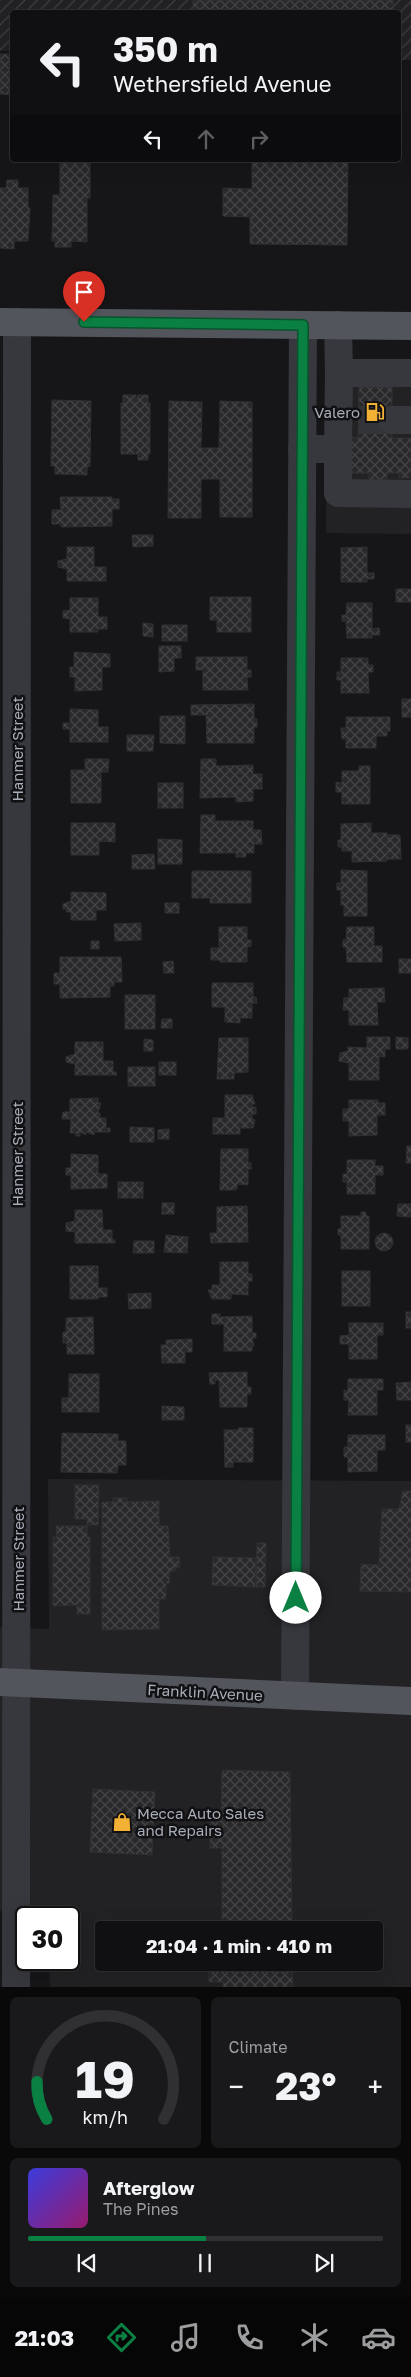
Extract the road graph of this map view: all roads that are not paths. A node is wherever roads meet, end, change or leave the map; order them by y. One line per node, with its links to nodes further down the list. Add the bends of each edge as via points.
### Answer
1 (8, 322): 2 (main road); 10 (street, Hanmer Street)
2 (303, 325): 3 (main road); 7 (street)
3 (338, 325): 4 (main road); 5 (street)
4 (411, 326)
5 (339, 373): 6 (street); 8 (street, via 348,420)
6 (411, 373)
7 (302, 449): 8 (street); 11 (street)
8 (338, 449): 9 (street, via 338,493)
9 (411, 494)
10 (9, 1683): 11 (main road, Franklin Avenue); 13 (street, Hanmer Street)
11 (296, 1696): 12 (main road, Franklin Avenue)
12 (411, 1701)
13 (16, 1987)

